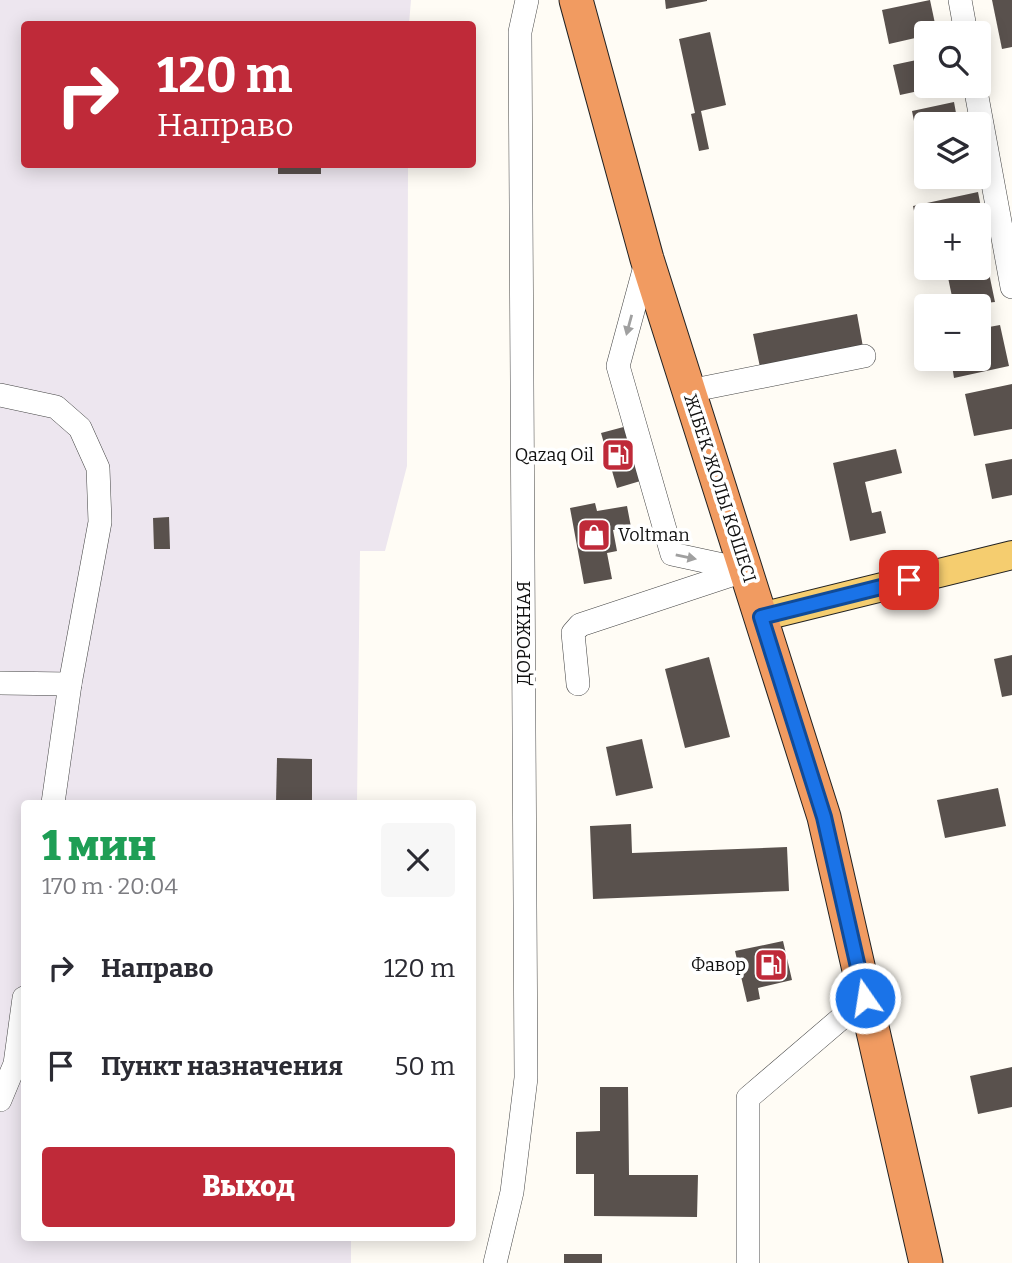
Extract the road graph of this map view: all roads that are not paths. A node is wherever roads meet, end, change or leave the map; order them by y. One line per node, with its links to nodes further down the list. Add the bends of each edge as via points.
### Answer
1 (527, 0): 21 (street, ДОРОЖНАЯ, via 520,32 526,1078 512,1192)
2 (576, 0): 6 (highway, ЖІБЕК ЖОЛЫ КӨШЕСІ)
3 (960, 0): 4 (street)
4 (964, 21)
5 (977, 98): 7 (street)
6 (647, 259): 9 (highway, ЖІБЕК ЖОЛЫ КӨШЕСІ); 12 (street, one-way to 12, via 618,366 673,554)
7 (1012, 287)
8 (864, 356): 9 (street)
9 (689, 391): 12 (highway, ЖІБЕК ЖОЛЫ КӨШЕСІ)
10 (0, 395): 15 (street, via 56,407 80,428 98,468 100,522)
11 (1012, 555): 13 (main road)
12 (746, 570): 13 (highway, ЖІБЕК ЖОЛЫ КӨШЕСІ); 16 (street, via 580,625 573,633)
13 (761, 617): 18 (highway, ЖІБЕК ЖОЛЫ КӨШЕСІ, via 824,817)
14 (0, 682): 15 (street)
15 (70, 684): 17 (street)
16 (578, 684)
17 (53, 800)
18 (865, 998): 22 (street, via 748,1098); 23 (highway, ЖІБЕК ЖОЛЫ КӨШЕСІ)
19 (21, 1020): 20 (street, via 15,1064)
20 (0, 1100)
21 (495, 1263)
22 (748, 1263)
23 (926, 1263)

